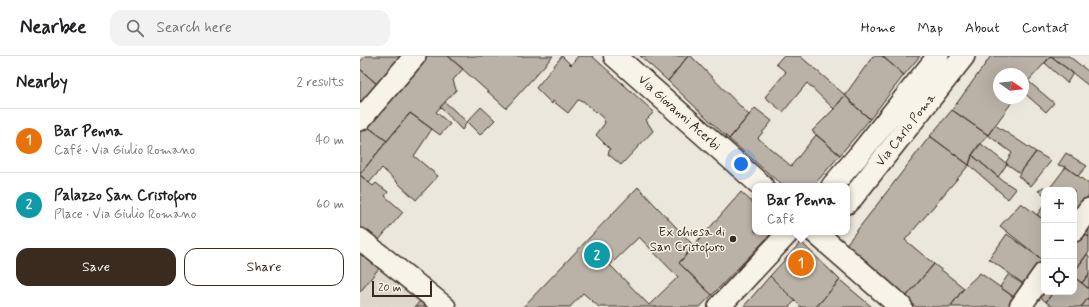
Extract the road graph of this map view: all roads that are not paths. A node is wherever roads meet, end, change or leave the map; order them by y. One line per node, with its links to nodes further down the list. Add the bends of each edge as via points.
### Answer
1 (415, 56): 5 (street)
2 (615, 56): 6 (street, Via Giovanni Acerbi)
3 (938, 56): 7 (street, Via Carlo Poma)
4 (964, 56): 8 (street, Via Carlo Poma)
5 (360, 120)
6 (759, 183)
7 (835, 183)
8 (850, 200)
9 (1089, 210): 10 (street)
10 (1077, 227)
11 (786, 235): 16 (street)
12 (818, 235): 17 (street)
13 (360, 239): 15 (street)
14 (1041, 277): 18 (street)
15 (445, 307)
16 (719, 307)
17 (901, 307)
18 (1020, 307)

